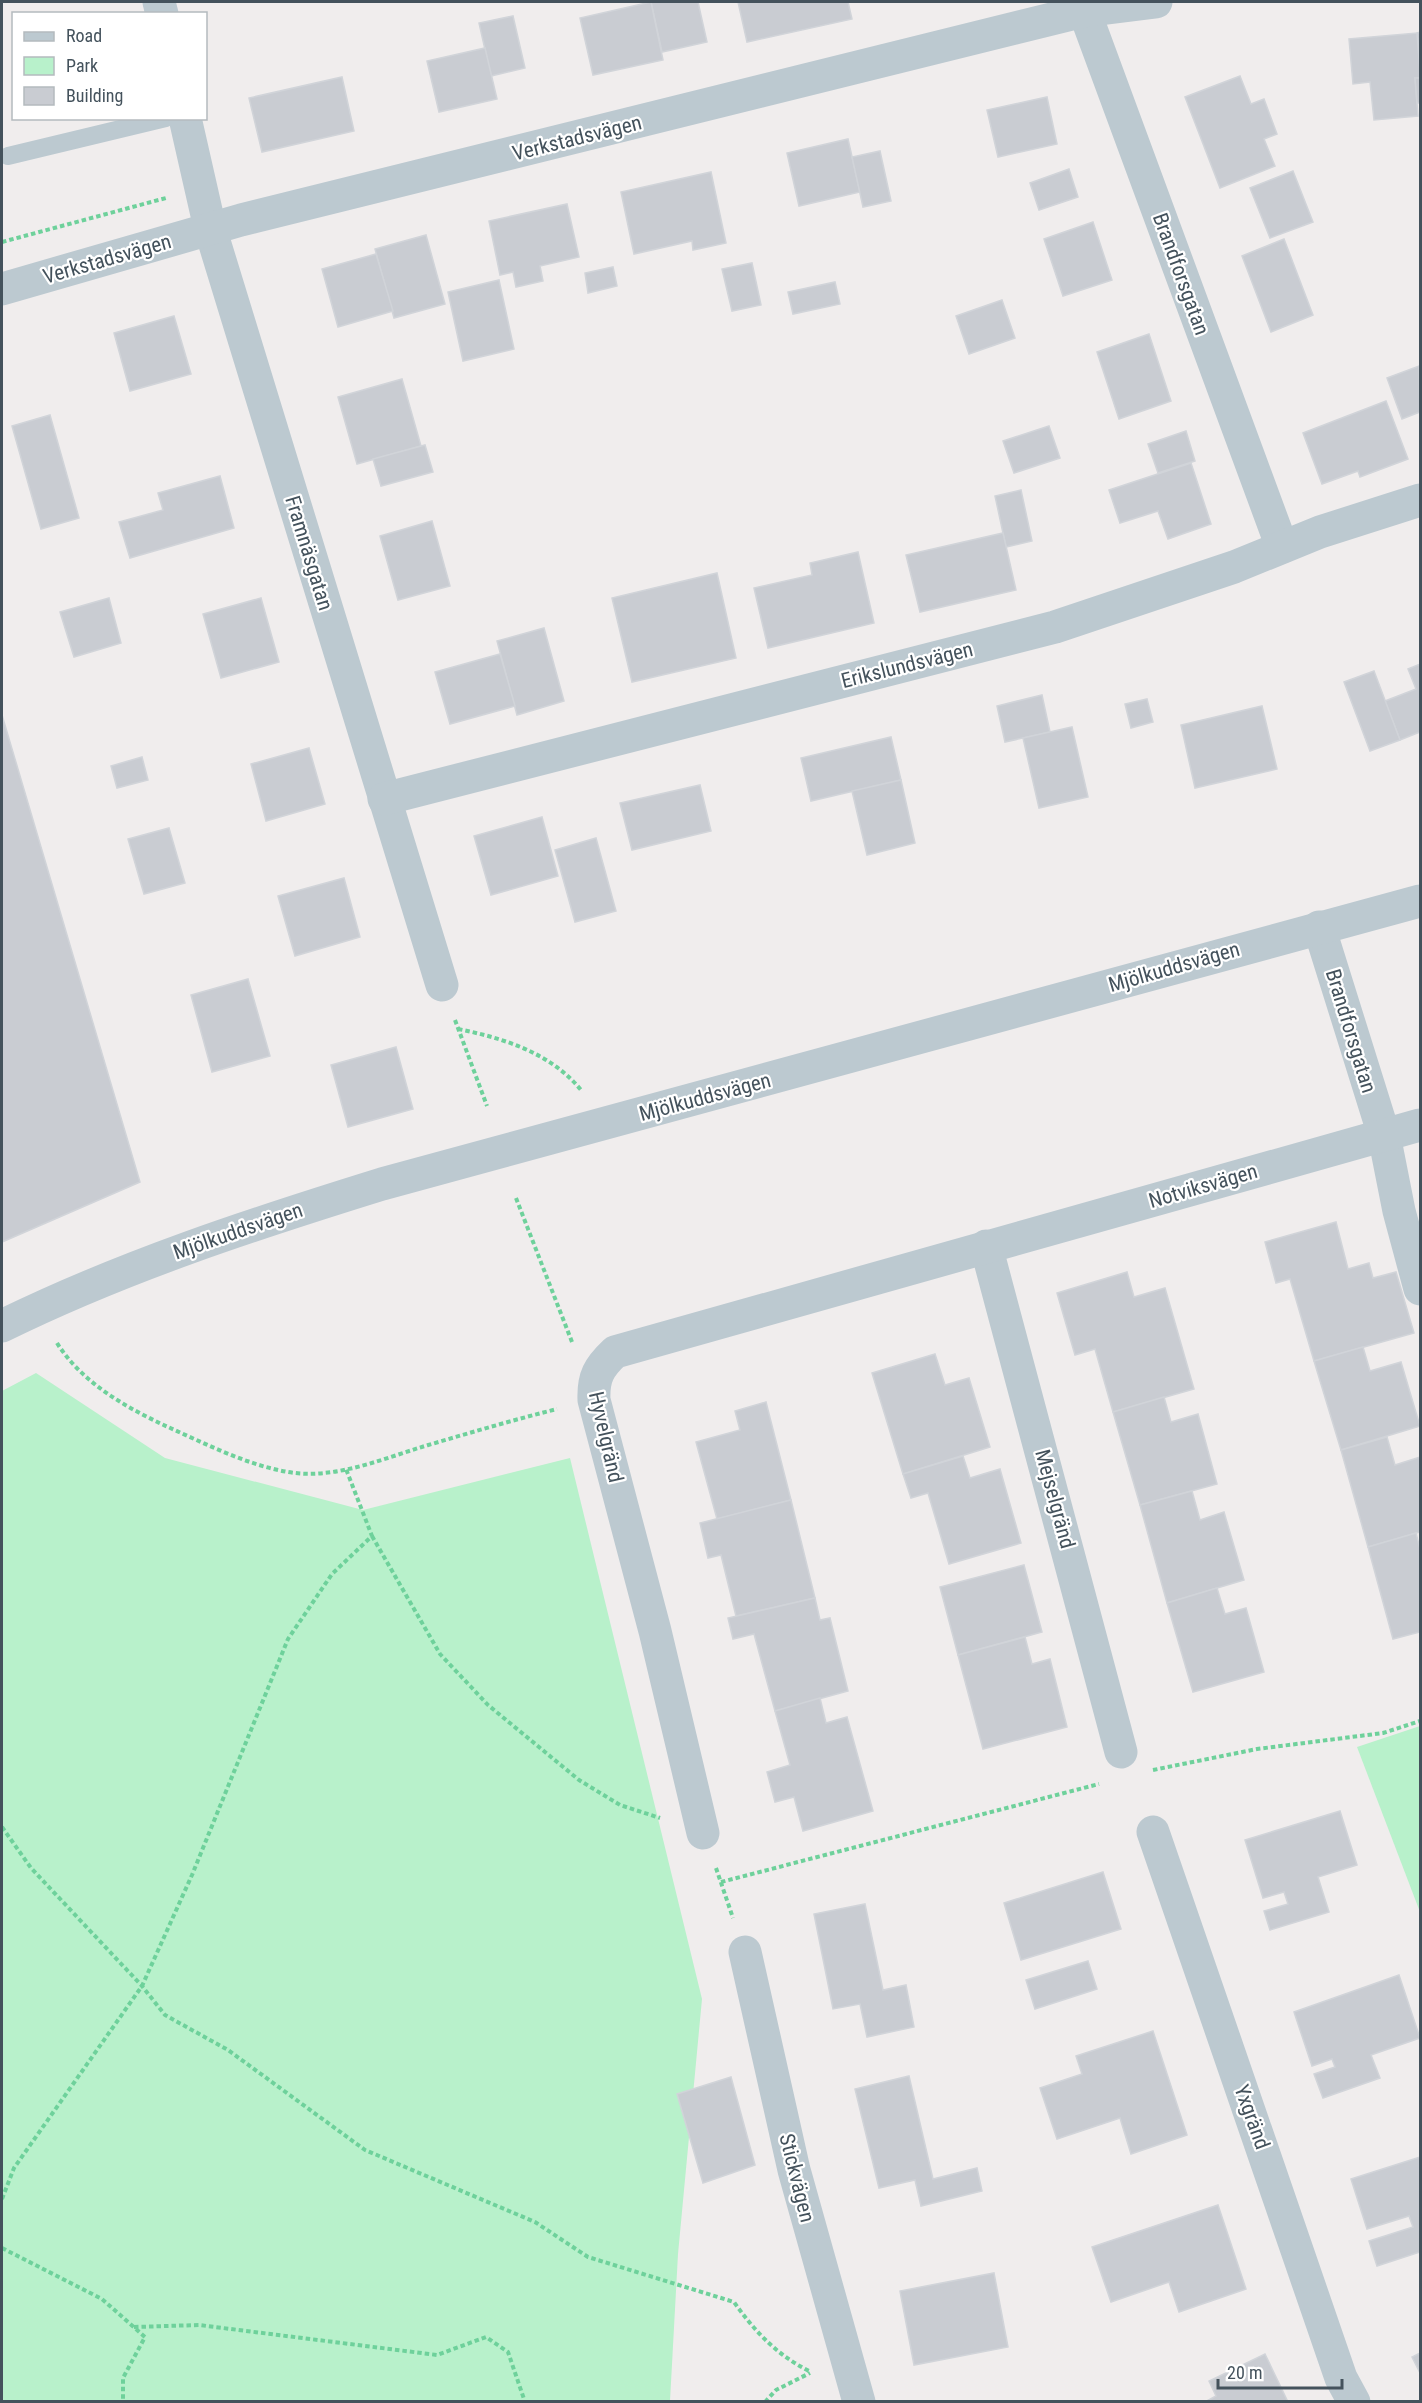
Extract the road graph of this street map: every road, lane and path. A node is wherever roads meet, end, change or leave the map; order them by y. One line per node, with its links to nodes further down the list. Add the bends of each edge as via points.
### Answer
1 (1156, 2): 2 (street, Verkstadsvägen)
2 (1082, 6): 7 (street, Verkstadsvägen); 11 (street, Brandforsgatan)
3 (158, 120): 5 (lane)
4 (185, 120): 7 (street, Framnäsgatan)
5 (8, 156)
6 (174, 196): 8 (path)
7 (210, 228): 9 (street, Verkstadsvägen); 12 (street, Framnäsgatan)
8 (2, 242)
9 (2, 289)
10 (1420, 500): 11 (street, Erikslundsvägen)
11 (1282, 547): 12 (street, Erikslundsvägen, via 1055,627)
12 (384, 799): 15 (street, Framnäsgatan)
13 (1420, 901): 14 (street, Mjölkuddsvägen)
14 (1319, 927): 20 (street, Brandforsgatan); 24 (street, Mjölkuddsvägen, via 382,1184 218,1235)
15 (442, 985): 16 (path)
16 (458, 1029): 17 (path, via 495,1036 535,1054 573,1080); 18 (path)
17 (587, 1098)
18 (487, 1106)
19 (1420, 1125): 20 (street, Notviksvägen)
20 (1384, 1135): 22 (street, Notviksvägen); 23 (street, Brandforsgatan)
21 (516, 1198): 26 (path)
22 (986, 1246): 27 (street, Hyvelgränd, via 615,1352 599,1367 593,1383); 31 (street, Mejselgränd)
23 (1420, 1289)
24 (44, 1305): 25 (street, Mjölkuddsvägen); 28 (path, via 58,1345 97,1386 130,1410 261,1465 289,1472 327,1473)
25 (2, 1326)
26 (574, 1346)
27 (594, 1400): 28 (path); 34 (street, Hyvelgränd)
28 (345, 1469): 29 (path)
29 (372, 1536): 34 (path, via 440,1654 488,1705 579,1780 620,1805); 37 (path, via 332,1574 288,1639 192,1875)
30 (1420, 1721): 31 (path, via 1383,1733)
31 (1126, 1764): 35 (path)
32 (2, 1827): 37 (path, via 31,1868)
33 (1153, 1832): 47 (street, Yxgränd, via 1341,2378)
34 (703, 1833): 35 (path)
35 (720, 1882): 36 (path)
36 (745, 1953): 41 (street, Stickvägen, via 794,2170)
37 (142, 1986): 38 (path, via 14,2169); 42 (path, via 165,2015 228,2050 365,2150 535,2222 588,2257 734,2302 777,2352)
38 (2, 2199)
39 (2, 2248): 40 (path, via 102,2299)
40 (134, 2327): 43 (path, via 145,2337 123,2378); 44 (path, via 199,2325 437,2355 486,2337 508,2352)
41 (847, 2362): 42 (path); 46 (street, Stickvägen)
42 (811, 2372): 45 (path, via 776,2390)
43 (123, 2402)
44 (525, 2402)
45 (765, 2402)
46 (859, 2402)
47 (1354, 2402)

